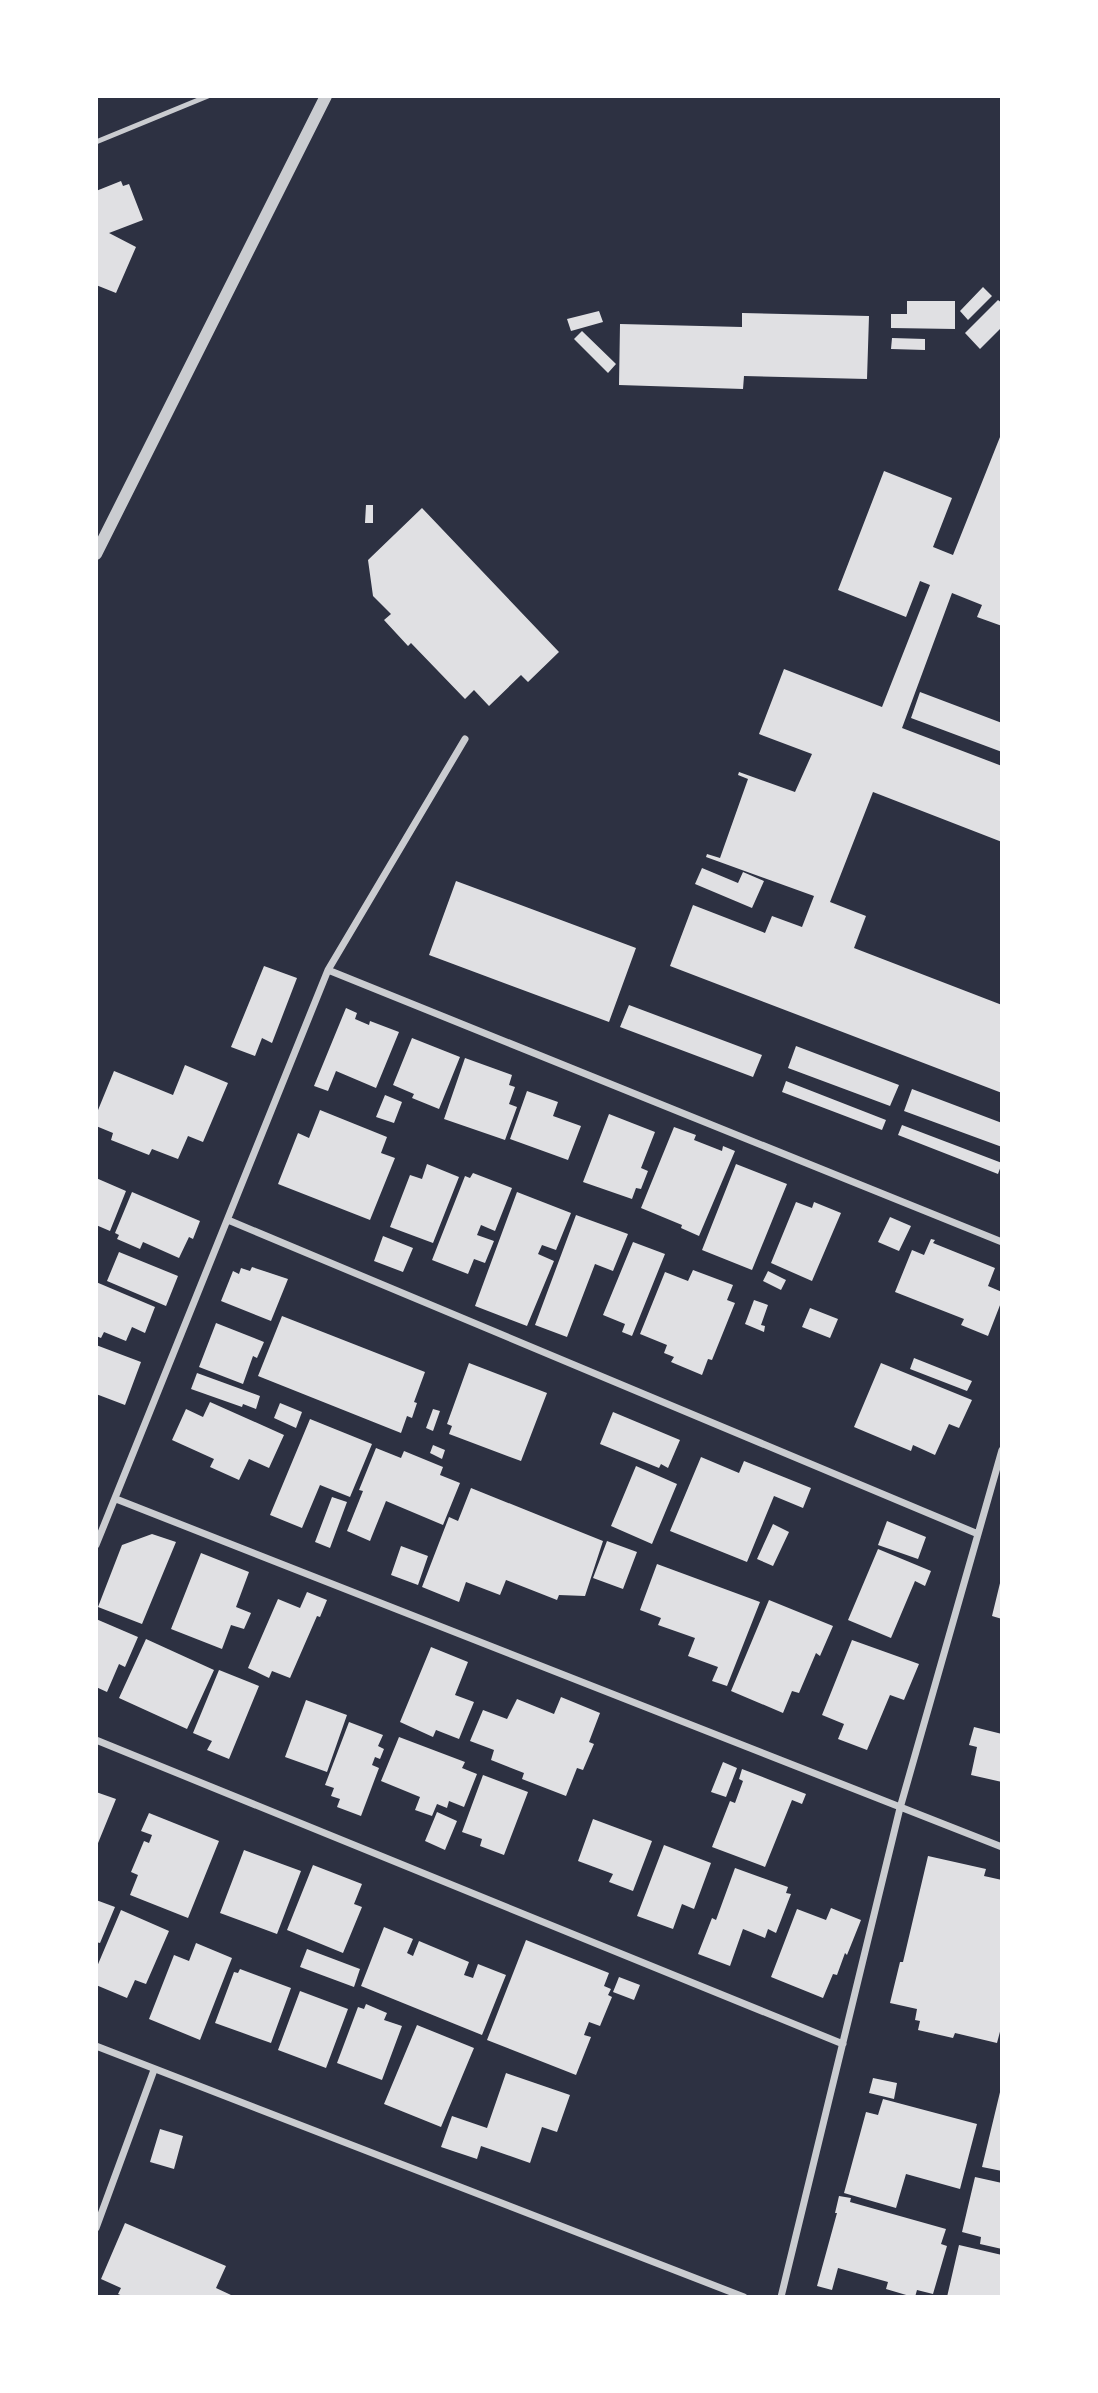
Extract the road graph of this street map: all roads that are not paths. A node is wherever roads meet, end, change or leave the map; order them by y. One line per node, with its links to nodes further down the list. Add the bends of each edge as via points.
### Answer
1 (208, 96): 3 (lane)
2 (326, 96): 4 (street)
3 (96, 142)
4 (96, 554)
5 (465, 738): 6 (street)
6 (328, 970): 7 (street); 8 (street)
7 (228, 1220): 10 (street); 11 (street)
8 (1002, 1242)
9 (1002, 1450): 11 (street)
10 (116, 1499): 12 (street); 14 (street)
11 (978, 1534): 14 (street)
12 (96, 1545)
13 (96, 1740): 16 (street)
14 (900, 1808): 15 (street); 16 (street)
15 (1002, 1847)
16 (843, 2044): 21 (street)
17 (96, 2046): 18 (street)
18 (154, 2070): 19 (street); 20 (street)
19 (96, 2228)
20 (744, 2297)
21 (781, 2297)

